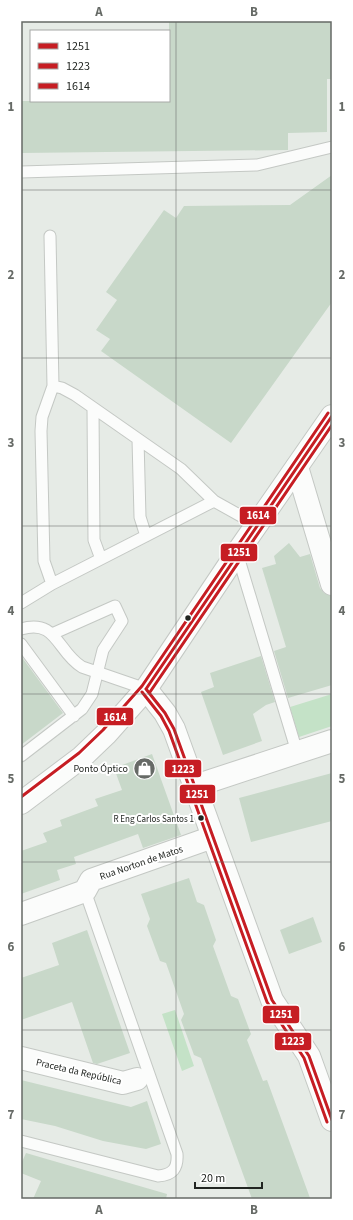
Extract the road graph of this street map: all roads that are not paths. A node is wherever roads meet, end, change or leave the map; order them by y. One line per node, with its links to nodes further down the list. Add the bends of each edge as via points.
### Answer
1 (332, 147): 2 (lane, via 258,165)
2 (21, 172)
3 (50, 236): 4 (lane)
4 (53, 386): 5 (lane, via 75,395); 14 (lane, via 40,431 44,561)
5 (93, 408): 7 (lane); 13 (lane, via 94,540)
6 (332, 416): 8 (street)
7 (138, 439): 9 (lane, via 181,468); 11 (lane, via 140,517)
8 (297, 467): 10 (street); 15 (street)
9 (214, 500): 10 (lane); 11 (lane)
10 (256, 525): 12 (street)
11 (146, 536): 13 (lane)
12 (237, 553): 21 (street); 24 (lane)
13 (100, 559): 14 (lane)
14 (52, 584): 16 (lane)
15 (332, 584)
16 (21, 603)
17 (21, 629): 18 (lane, via 40,627)
18 (52, 634): 20 (lane, via 74,662); 20 (lane, via 115,606 122,620 104,650)
19 (21, 644): 22 (lane)
20 (97, 672): 21 (lane); 22 (lane, via 92,694)
21 (146, 690): 26 (street, via 165,713 174,729); 27 (street, via 82,757)
22 (74, 716): 25 (lane)
23 (332, 741): 24 (street)
24 (297, 752): 26 (street)
25 (21, 756)
26 (195, 786): 28 (street)
27 (21, 803)
28 (213, 837): 29 (street, Rua Norton de Matos, via 92,880); 33 (street, via 272,1000 309,1056)
29 (85, 891): 30 (street, Rua Norton de Matos); 34 (lane, via 178,1163 167,1175 158,1176)
30 (26, 913)
31 (21, 1058): 32 (street, Praceta da República, via 123,1083)
32 (138, 1079)
33 (332, 1120)
34 (21, 1141)

